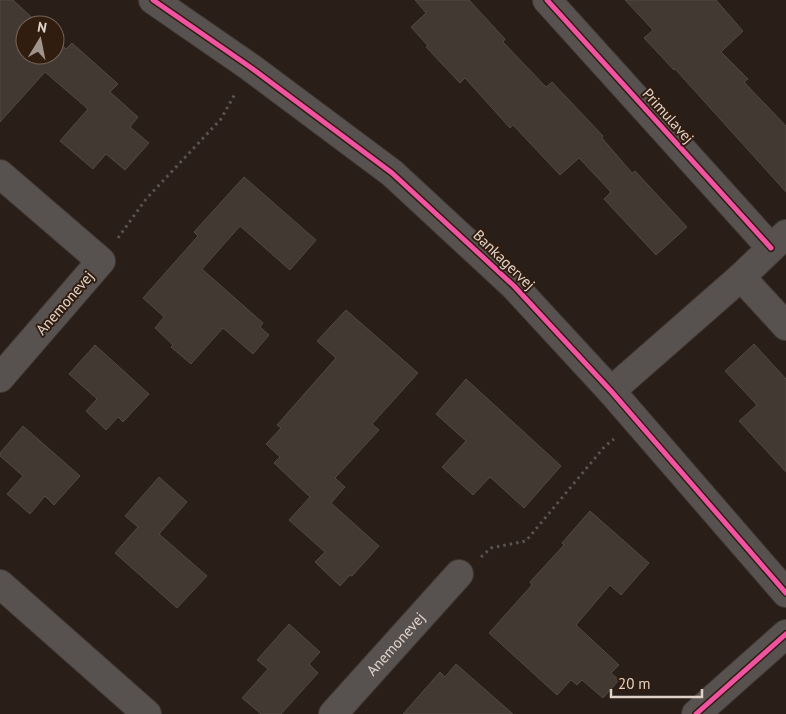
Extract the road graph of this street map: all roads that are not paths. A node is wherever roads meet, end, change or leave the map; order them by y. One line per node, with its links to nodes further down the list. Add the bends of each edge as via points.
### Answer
1 (153, 0): 8 (street, Bankagervej, via 250,67 392,173 514,286)
2 (547, 0): 4 (street, Primulavej)
3 (0, 174): 7 (street, Anemonevej, via 101,261)
4 (778, 241): 5 (street, Primulavej)
5 (741, 276): 6 (street); 8 (street, Primulavej)
6 (786, 326)
7 (0, 378)
8 (611, 391): 11 (street, Bankagervej)
9 (459, 574): 14 (street, Anemonevej)
10 (0, 584): 13 (street)
11 (786, 593)
12 (786, 634): 15 (street)
13 (147, 714)
14 (333, 714)
15 (696, 714)

